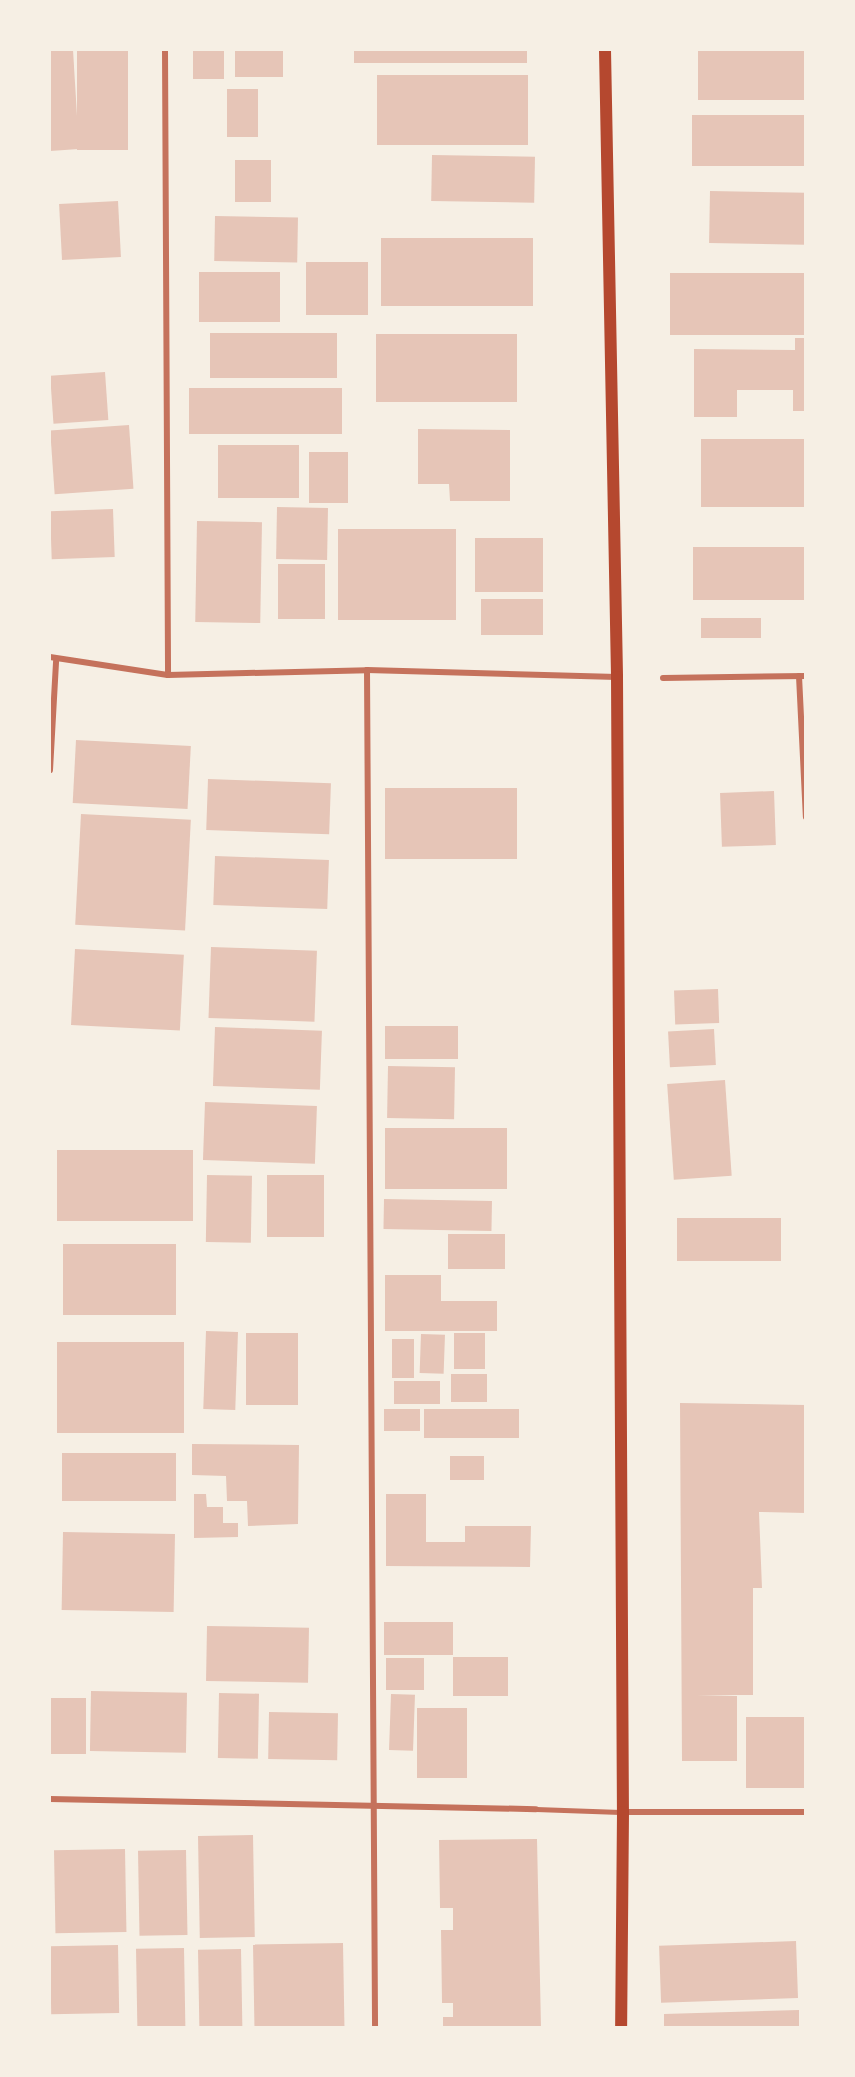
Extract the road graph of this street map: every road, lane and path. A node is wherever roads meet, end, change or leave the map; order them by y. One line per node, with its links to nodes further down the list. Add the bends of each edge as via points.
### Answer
1 (165, 50): 5 (street)
2 (605, 50): 7 (main road)
3 (53, 659): 5 (street); 9 (street)
4 (367, 670): 5 (street); 7 (street); 12 (street)
5 (168, 675)
6 (802, 676): 8 (street); 10 (street)
7 (617, 677): 14 (main road)
8 (663, 678)
9 (50, 770)
10 (806, 817)
11 (50, 1799): 12 (street)
12 (372, 1803): 13 (street); 16 (street)
13 (536, 1809): 14 (lane)
14 (623, 1812): 15 (street); 17 (main road)
15 (806, 1812)
16 (375, 2028)
17 (621, 2028)

